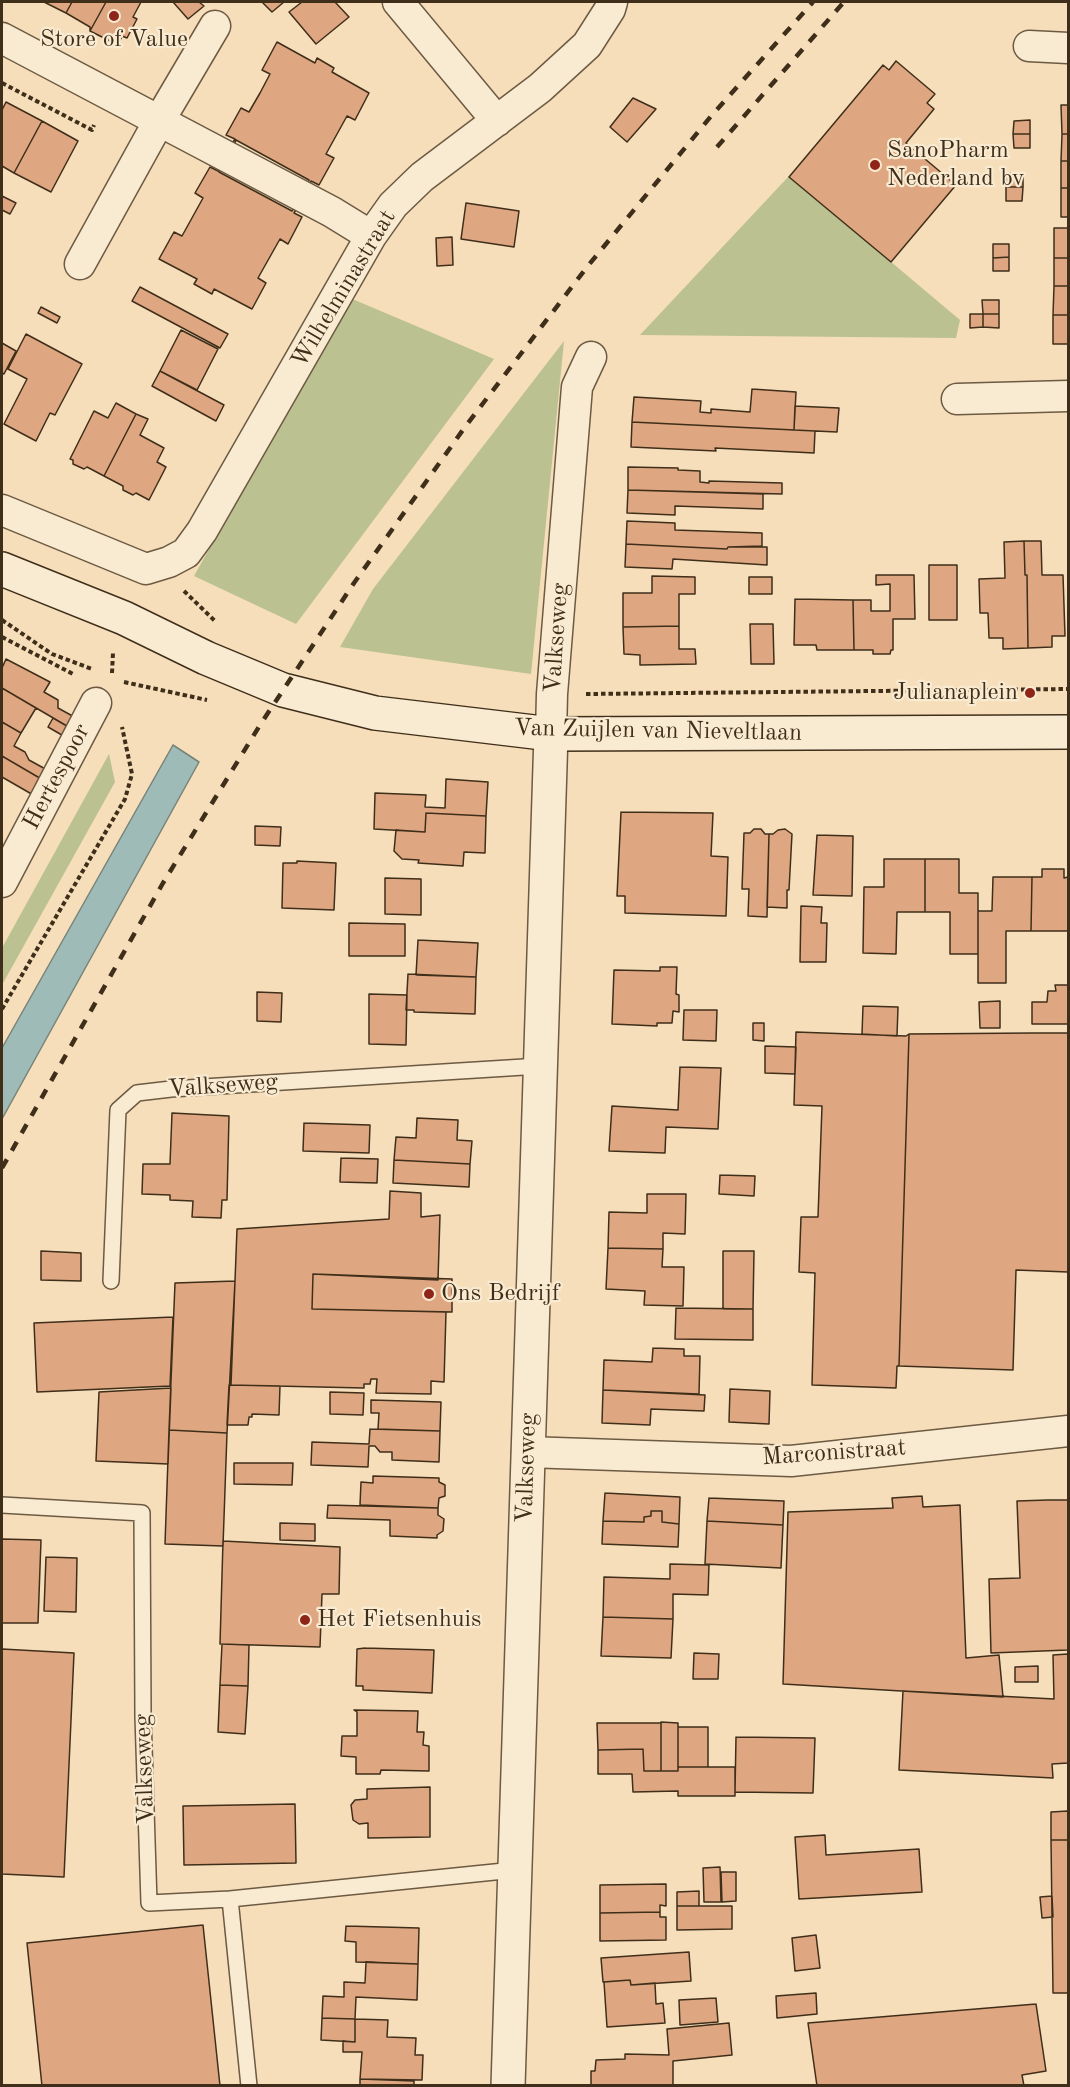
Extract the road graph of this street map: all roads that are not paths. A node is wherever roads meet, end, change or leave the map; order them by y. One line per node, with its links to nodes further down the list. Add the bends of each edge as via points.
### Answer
1 (398, 2): 8 (street)
2 (612, 2): 8 (street, Wilhelminastraat, via 586,45)
3 (215, 26): 7 (street)
4 (2, 38): 7 (street)
5 (1029, 46): 6 (street)
6 (1068, 48)
7 (159, 121): 9 (street); 10 (street)
8 (497, 121): 9 (street, Wilhelminastraat, via 422,177 393,205)
9 (371, 236): 14 (street, Wilhelminastraat, via 186,553 146,569)
10 (80, 264)
11 (591, 357): 18 (street, Valkseweg, via 577,387)
12 (1068, 396): 13 (street)
13 (957, 399)
14 (2, 510)
15 (2, 569): 18 (street, Van Zuijlen van Nieveltlaan, via 124,618 283,690 375,713)
16 (96, 704): 19 (street, Hertespoor)
17 (1068, 732): 18 (street, Van Zuijlen van Nieveltlaan)
18 (551, 734): 20 (street, Valkseweg)
19 (2, 882)
20 (540, 1066): 21 (lane, Valkseweg, via 137,1093 118,1110); 23 (street, Valkseweg)
21 (111, 1281)
22 (1068, 1431): 23 (street, Marconistraat, via 791,1461)
23 (527, 1452): 25 (street, Valkseweg)
24 (3, 1505): 26 (lane, Valkseweg, via 141,1513 149,1903)
25 (514, 1870): 26 (lane, Valkseweg); 28 (street, Valkseweg)
26 (230, 1899): 27 (lane)
27 (249, 2085)
28 (508, 2085)

